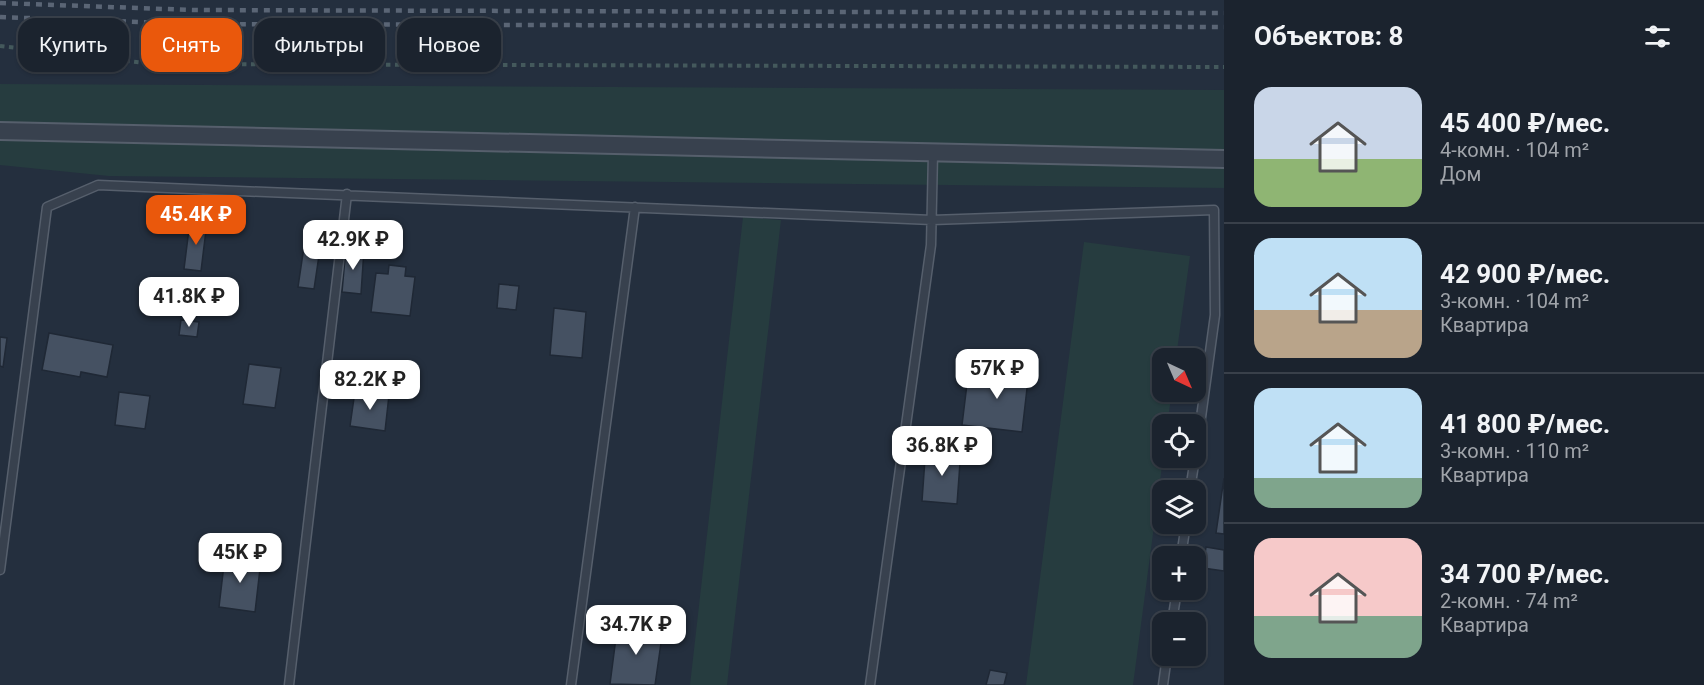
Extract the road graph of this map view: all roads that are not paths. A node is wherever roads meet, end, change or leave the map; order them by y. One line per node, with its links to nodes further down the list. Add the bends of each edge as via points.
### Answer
1 (0, 131): 2 (street)
2 (933, 153): 3 (street); 6 (lane)
3 (1224, 159)
4 (347, 194): 5 (lane); 8 (lane, via 98,185 47,207); 10 (lane)
5 (635, 207): 6 (lane); 11 (lane)
6 (932, 220): 7 (lane, via 1214,210 1215,315); 12 (lane)
7 (1201, 414)
8 (0, 570)
9 (1166, 666): 13 (lane)
10 (288, 685)
11 (571, 685)
12 (870, 685)
13 (1163, 685)

